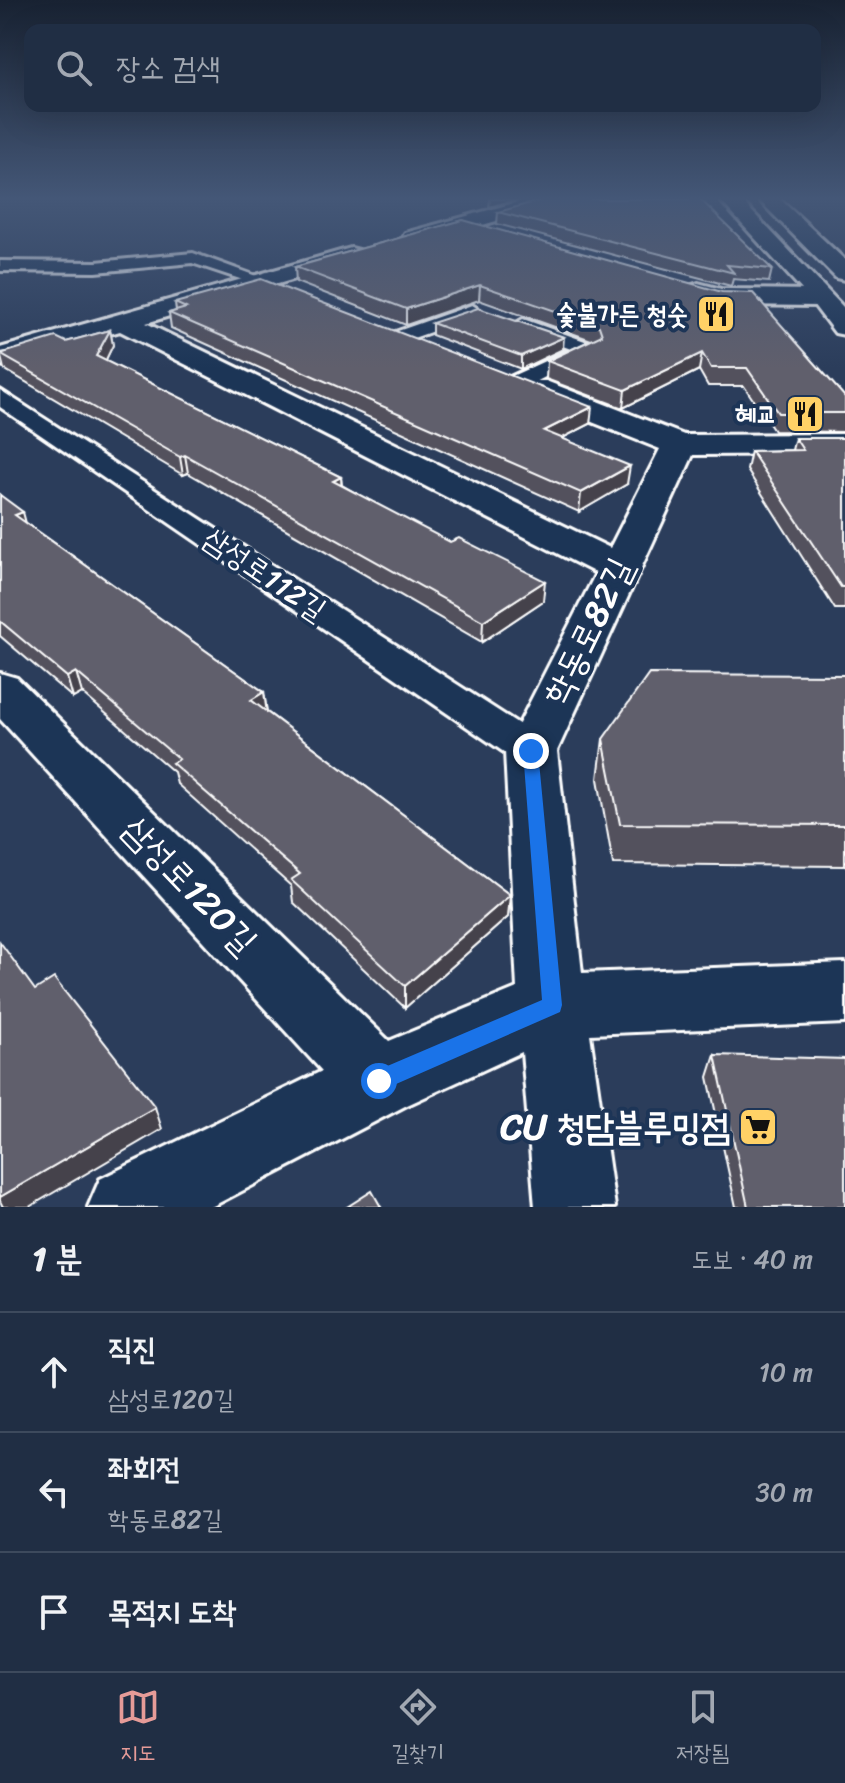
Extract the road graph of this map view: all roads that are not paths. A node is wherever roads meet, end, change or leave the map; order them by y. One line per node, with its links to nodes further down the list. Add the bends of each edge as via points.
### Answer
1 (351, 255): 8 (street)
2 (780, 255): 11 (street)
3 (827, 255): 7 (street)
4 (0, 260): 6 (lane)
5 (0, 266): 6 (lane)
6 (31, 266): 8 (lane, via 96,267 193,258)
7 (845, 273)
8 (261, 281): 10 (street); 12 (street)
9 (674, 284): 11 (street, via 720,297)
10 (304, 298)
11 (819, 298): 13 (street)
12 (123, 322): 16 (street); 22 (street)
13 (845, 327)
14 (388, 331): 15 (street); 18 (lane, via 478,309 589,349)
15 (446, 353)
16 (0, 357)
17 (489, 370): 18 (street)
18 (518, 382): 21 (street)
19 (0, 397): 24 (lane, 삼성로112길)
20 (845, 444): 21 (street)
21 (680, 445): 22 (street, 학동로82길)
22 (618, 568): 24 (street, 학동로82길)
23 (0, 689): 27 (street, 삼성로120길)
24 (531, 751): 26 (street)
25 (845, 993): 26 (street)
26 (552, 1005): 27 (street); 29 (street)
27 (379, 1081): 28 (street)
28 (128, 1207)
29 (575, 1207)

